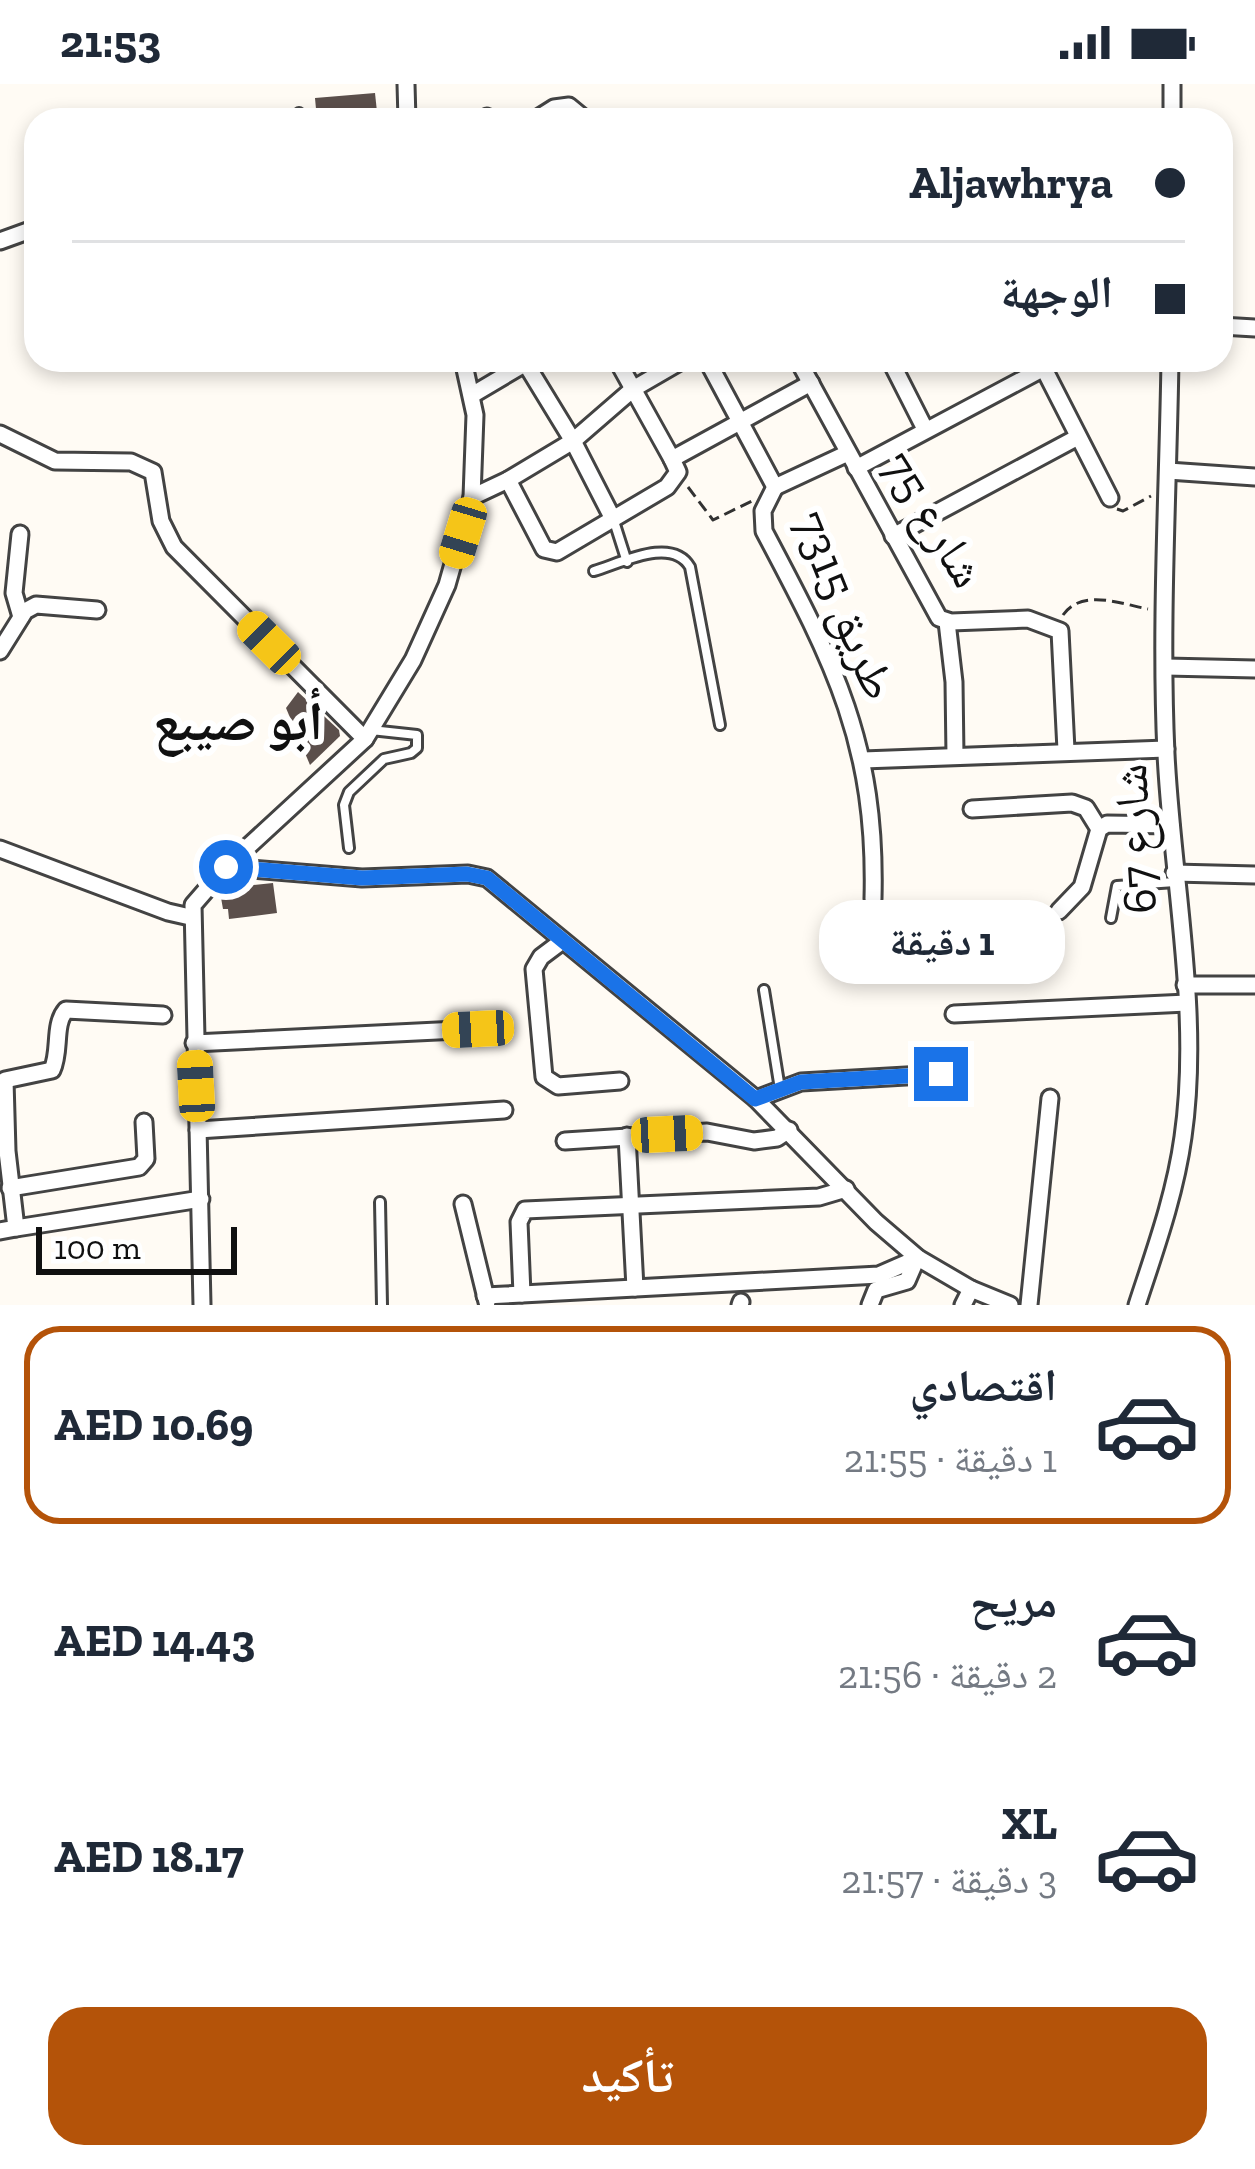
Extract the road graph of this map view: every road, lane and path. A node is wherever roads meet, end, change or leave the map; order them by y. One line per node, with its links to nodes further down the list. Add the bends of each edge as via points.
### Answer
1 (466, 372): 14 (street)
2 (512, 372): 14 (street)
3 (535, 372): 19 (street)
4 (623, 372): 13 (street)
5 (662, 372): 13 (street)
6 (713, 372): 15 (street, طريق 7315)
7 (805, 372): 12 (street, شارع 75)
8 (896, 372): 16 (street)
9 (1028, 372): 16 (street)
10 (1046, 372): 18 (street)
11 (1170, 372): 24 (street, شارع 67)
12 (811, 383): 15 (street); 20 (street, شارع 75)
13 (632, 389): 19 (street); 21 (street)
14 (472, 395): 27 (street)
15 (740, 422): 21 (street); 26 (street, طريق 7315)
16 (925, 429): 22 (street)
17 (0, 434): 43 (street, via 55,461 131,462 153,472 174,547)
18 (1078, 437): 28 (street); 31 (street)
19 (573, 441): 25 (street); 29 (street)
20 (848, 452): 22 (street, شارع 75); 26 (street)
21 (675, 465): 26 (path, via 713,520); 29 (street, via 667,488)
22 (856, 469): 31 (street, شارع 75)
23 (1255, 477): 24 (street)
24 (1168, 478): 28 (path, via 1123,511); 35 (street, شارع 67)
25 (508, 480): 27 (street); 29 (street, via 544,549 557,552)
26 (771, 493): 47 (street, طريق 7315, via 764,531 835,669)
27 (472, 496): 43 (street, via 447,585)
28 (1110, 498)
29 (612, 517): 32 (lane)
30 (20, 534): 36 (street, via 14,593)
31 (893, 536): 37 (street, شارع 75)
32 (626, 562): 33 (lane); 42 (lane, via 665,551 691,567)
33 (594, 571)
34 (97, 610): 36 (street, via 36,605)
35 (1164, 612): 38 (path, via 1088,599); 40 (street, شارع 67)
36 (21, 617): 39 (street)
37 (947, 622): 38 (street, شارع 75, via 1013,618); 46 (street)
38 (1055, 626): 45 (street, via 1063,638)
39 (0, 651)
40 (1166, 668): 41 (street); 44 (street, شارع 67)
41 (1255, 668)
42 (720, 725)
43 (368, 734): 51 (lane, via 418,740 415,751 384,759 349,792); 53 (street)
44 (1166, 749): 45 (street); 49 (street, شارع 67)
45 (1066, 750): 46 (street)
46 (956, 756): 47 (street)
47 (862, 760): 56 (street, طريق 7315)
48 (972, 809): 50 (street, via 1072,803)
49 (1171, 825): 50 (street); 55 (street, شارع 67)
50 (1099, 829): 57 (street, via 1082,887)
51 (350, 848)
52 (0, 849): 58 (street)
53 (226, 867): 58 (street); 60 (street, via 362,878 478,875)
54 (1255, 875): 55 (street)
55 (1174, 878): 59 (lane, via 1118,886); 61 (street, شارع 67)
56 (873, 899)
57 (1059, 911)
58 (190, 917): 68 (street)
59 (1111, 918)
60 (561, 942): 70 (street, via 534,969 544,1077 558,1086); 73 (street)
61 (1185, 985): 62 (street); 64 (street, شارع 67)
62 (1255, 985)
63 (764, 990): 71 (lane)
64 (1186, 1003): 65 (street); 97 (street, شارع 67, via 1183,1140)
65 (954, 1014)
66 (163, 1015): 80 (street, via 63,1013 52,1070 4,1083)
67 (478, 1029): 68 (street)
68 (194, 1043): 76 (street)
69 (941, 1074): 71 (street)
70 (620, 1082)
71 (780, 1089): 73 (street)
72 (1050, 1098): 96 (street)
73 (755, 1099): 77 (street)
74 (504, 1110): 76 (street)
75 (144, 1122): 80 (street, via 146,1159 139,1167)
76 (198, 1130): 82 (street)
77 (789, 1130): 78 (street, via 754,1141 707,1132); 81 (street)
78 (627, 1136): 79 (street); 85 (street)
79 (565, 1142)
80 (10, 1188): 86 (street)
81 (846, 1189): 85 (street); 87 (street)
82 (201, 1199): 86 (street); 92 (street)
83 (380, 1202): 93 (lane)
84 (463, 1204): 91 (street)
85 (630, 1206): 88 (street); 89 (street, via 521,1213)
86 (8, 1230)
87 (918, 1258): 88 (street, via 879,1275); 90 (street); 94 (street, via 908,1281 876,1290)
88 (635, 1288): 89 (street)
89 (522, 1294): 91 (street)
90 (967, 1297): 95 (street)
91 (486, 1300)
92 (202, 1305)
93 (382, 1305)
94 (870, 1305)
95 (1010, 1305)
96 (1029, 1305)
97 (1137, 1305)

